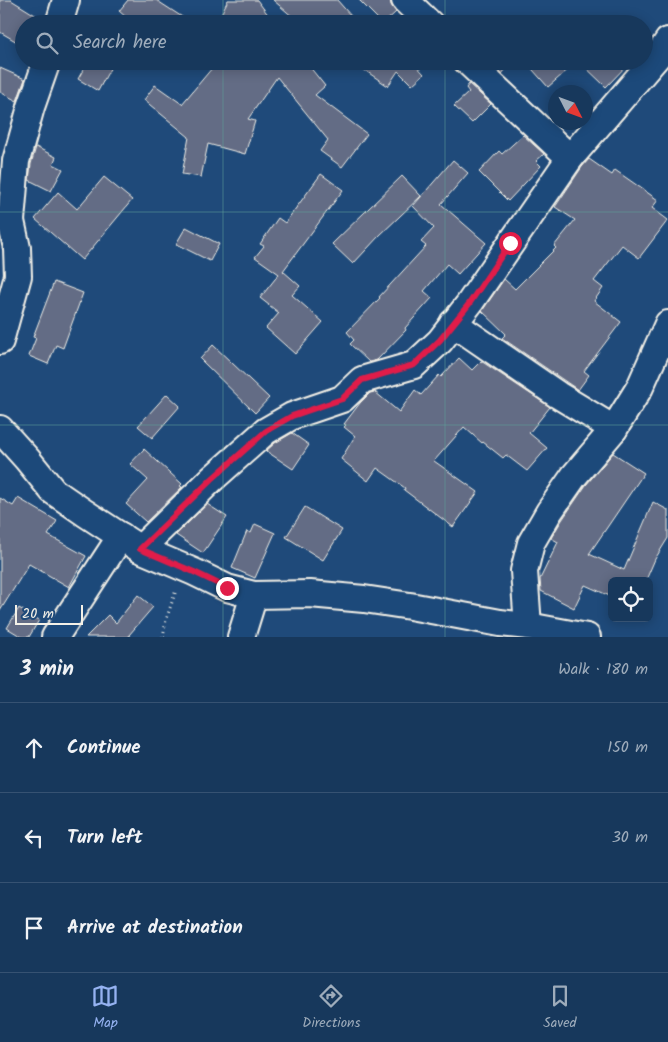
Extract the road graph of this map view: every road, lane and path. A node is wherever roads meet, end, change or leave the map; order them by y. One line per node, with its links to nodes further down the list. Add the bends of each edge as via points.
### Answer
1 (66, 0): 2 (street)
2 (62, 15)
3 (668, 41): 4 (street)
4 (653, 61)
5 (44, 70): 9 (street, via 16,161)
6 (477, 70): 8 (street)
7 (645, 70): 8 (street)
8 (570, 158): 10 (street)
9 (5, 222): 12 (street, via 17,248 18,276)
10 (453, 323): 14 (street); 15 (street, via 414,365 362,380 342,399 292,416 266,431 212,479)
11 (668, 324): 14 (street, via 640,387)
12 (0, 341)
13 (0, 429): 15 (street, via 53,490)
14 (614, 429): 18 (street, via 574,476 531,543 524,571)
15 (130, 543): 16 (street); 20 (street)
16 (183, 568): 17 (street, via 227,588); 21 (path)
17 (254, 595): 19 (street, via 310,594 364,599 410,606); 22 (street)
18 (528, 626): 19 (street); 23 (street)
19 (500, 630)
20 (56, 637)
21 (163, 637)
22 (240, 637)
23 (587, 637)

